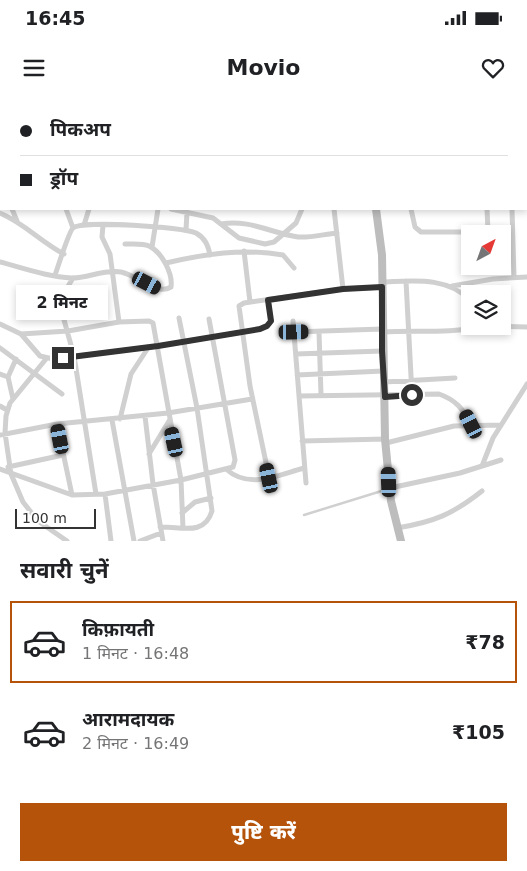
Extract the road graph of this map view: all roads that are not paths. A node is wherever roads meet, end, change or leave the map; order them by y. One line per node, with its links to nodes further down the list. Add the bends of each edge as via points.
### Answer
1 (12, 210): 14 (street)
2 (66, 210): 20 (street)
3 (88, 210): 16 (street)
4 (158, 210): 19 (street)
5 (176, 210): 12 (street)
6 (302, 210): 24 (street, via 299,219)
7 (334, 210): 25 (street)
8 (376, 210): 40 (street)
9 (411, 210): 22 (street, via 415,227 421,232)
10 (487, 210): 18 (street)
11 (512, 210): 23 (street)
12 (187, 212): 15 (street, via 213,218); 21 (street)
13 (0, 213): 14 (street)
14 (16, 221): 29 (street)
15 (221, 224): 24 (street, via 251,223); 24 (street, via 239,238 253,243 269,244)
16 (84, 225): 17 (street); 20 (street)
17 (103, 225): 19 (street); 34 (street, via 102,237 110,254)
18 (488, 225)
19 (155, 227): 21 (street); 27 (street)
20 (73, 228): 29 (street)
21 (186, 230): 30 (street, via 205,240)
22 (461, 231)
23 (512, 232): 36 (street)
24 (285, 233): 25 (street, via 303,237)
25 (337, 233): 42 (street)
26 (125, 244): 27 (street)
27 (152, 247): 32 (street)
28 (244, 251): 30 (street); 33 (street, via 283,255); 45 (street)
29 (64, 254): 35 (street)
30 (210, 255): 32 (street)
31 (0, 262): 35 (street)
32 (166, 263): 34 (street, via 172,284 166,290 126,273)
33 (294, 268)
34 (113, 272): 38 (street); 49 (street)
35 (55, 275): 38 (street)
36 (514, 277): 37 (street); 41 (street)
37 (527, 277)
38 (73, 278): 56 (street, via 61,309)
39 (406, 281): 40 (street); 41 (street); 55 (street)
40 (382, 285): 42 (street); 54 (street)
41 (451, 286): 43 (street)
42 (343, 289): 44 (street)
43 (461, 293)
44 (268, 300): 45 (street); 57 (street, via 269,324)
45 (250, 302): 57 (street, via 239,306)
46 (179, 318): 62 (street)
47 (209, 319): 61 (street)
48 (293, 321): 58 (street)
49 (120, 322): 56 (street); 63 (street, via 152,322)
50 (0, 324): 60 (street)
51 (511, 327): 52 (street)
52 (527, 327)
53 (461, 329): 55 (street, via 436,332)
54 (382, 330): 55 (street); 59 (street); 66 (street)
55 (408, 330): 79 (street)
56 (68, 331): 60 (street); 69 (street)
57 (241, 332): 61 (street); 88 (street)
58 (294, 332): 59 (street); 68 (street)
59 (319, 332): 67 (street)
60 (21, 334): 71 (street, via 35,352)
61 (212, 336): 62 (street); 89 (street)
62 (184, 342): 63 (street); 91 (street)
63 (158, 346): 64 (street); 93 (street)
64 (148, 347): 69 (street); 95 (street, via 131,374)
65 (0, 348): 70 (street)
66 (382, 351): 67 (street); 72 (street)
67 (319, 352): 68 (street); 74 (street)
68 (296, 354): 76 (street)
69 (74, 356): 71 (street); 98 (street)
70 (16, 359): 73 (street); 77 (street)
71 (46, 359): 73 (street)
72 (383, 371): 74 (street); 80 (street)
73 (35, 372): 82 (street); 87 (street)
74 (320, 373): 76 (street); 83 (street)
75 (0, 374): 77 (street)
76 (297, 375): 85 (street)
77 (8, 377): 87 (street)
78 (455, 378): 79 (street)
79 (412, 380): 80 (street); 84 (street)
80 (384, 382): 86 (street)
81 (527, 384): 101 (street)
82 (62, 394)
83 (321, 395): 85 (street); 86 (street)
84 (412, 395): 86 (street); 100 (street, via 448,397 462,408)
85 (299, 396): 103 (street)
86 (385, 397): 104 (street)
87 (13, 399): 92 (street)
88 (252, 399): 89 (street); 115 (street)
89 (225, 404): 91 (street); 112 (street, via 235,460 233,467)
90 (0, 406): 92 (street)
91 (197, 408): 93 (street); 114 (street)
92 (7, 410): 102 (street)
93 (168, 413): 94 (street); 97 (street)
94 (145, 416): 95 (street); 105 (street)
95 (120, 419): 96 (street)
96 (112, 420): 98 (street); 120 (street)
97 (169, 421): 105 (street); 116 (street)
98 (86, 423): 99 (street); 122 (street)
99 (57, 424): 102 (street); 106 (street)
100 (471, 424): 101 (street); 104 (street)
101 (500, 425): 108 (street)
102 (3, 434): 109 (street)
103 (302, 441): 104 (street); 110 (street)
104 (385, 441): 119 (street)
105 (149, 454): 118 (street)
106 (63, 455): 109 (street); 124 (street)
107 (501, 460): 108 (street)
108 (482, 466): 119 (street)
109 (10, 467): 111 (street); 113 (street)
110 (304, 468): 115 (street); 117 (street)
111 (0, 469): 113 (street)
112 (226, 469): 114 (street); 115 (street, via 243,480)
113 (11, 474): 124 (street); 131 (street, via 23,502 38,521)
114 (208, 474): 116 (street); 125 (street)
115 (269, 478)
116 (181, 480): 118 (street); 126 (street)
117 (306, 483)
118 (153, 484): 120 (street); 130 (street)
119 (390, 488): 127 (lane); 129 (street)
120 (126, 489): 123 (street); 133 (street)
121 (482, 491): 129 (street, via 443,518)
122 (96, 494): 123 (street); 124 (street)
123 (105, 494): 132 (street)
124 (72, 495)
125 (211, 498): 126 (street, via 195,502); 128 (street, via 212,511 207,521 197,529)
126 (182, 513): 128 (street)
127 (304, 515)
128 (183, 528): 130 (street)
129 (397, 528): 136 (street)
130 (161, 530): 134 (street); 135 (street)
131 (67, 541)
132 (111, 541)
133 (134, 541)
134 (140, 541)
135 (163, 541)
136 (401, 541)

